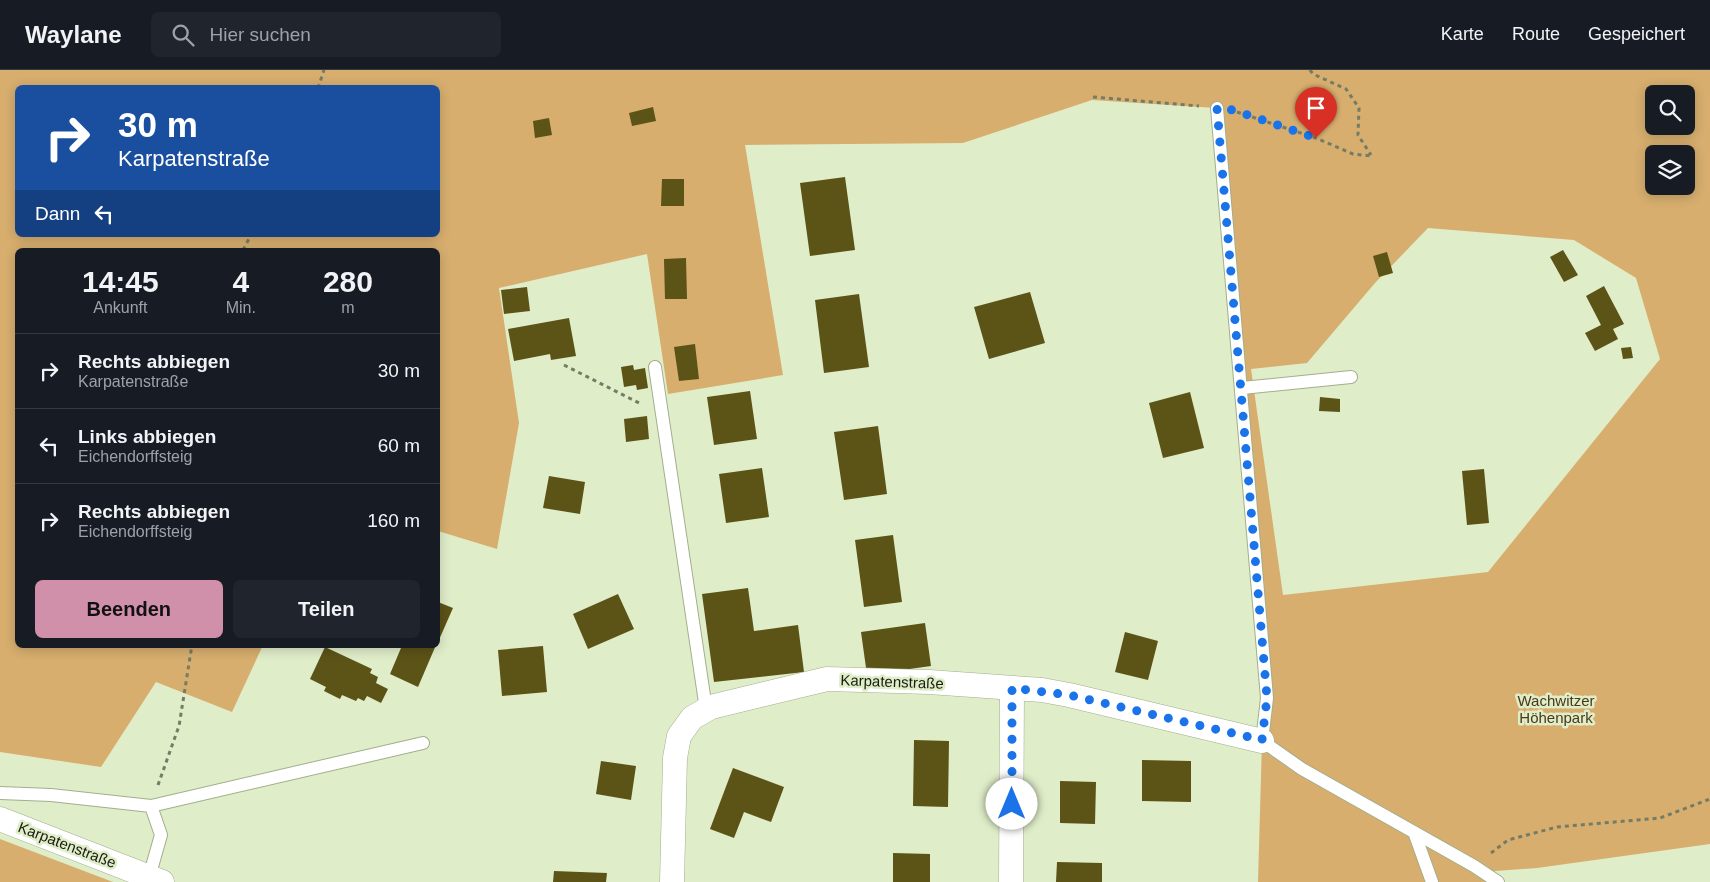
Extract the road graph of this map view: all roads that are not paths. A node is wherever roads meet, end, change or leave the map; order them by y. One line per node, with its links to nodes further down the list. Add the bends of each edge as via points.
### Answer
1 (1217, 108): 4 (lane)
2 (655, 367): 6 (lane)
3 (1351, 378): 4 (lane)
4 (1242, 388): 7 (lane, via 1267,698)
5 (1012, 688): 6 (street, Karpatenstraße, via 827,679); 7 (street, Karpatenstraße, via 1069,695); 15 (street)
6 (706, 709): 14 (street, Karpatenstraße, via 692,718 679,736 675,758)
7 (1262, 740): 12 (lane, via 1302,769)
8 (422, 743): 10 (lane)
9 (0, 794): 10 (lane, via 51,795)
10 (151, 806): 13 (lane, via 160,835)
11 (0, 819): 13 (street, Karpatenstraße)
12 (1414, 832): 16 (lane); 17 (lane)
13 (156, 880)
14 (672, 882)
15 (1011, 882)
16 (1432, 882)
17 (1498, 882)

